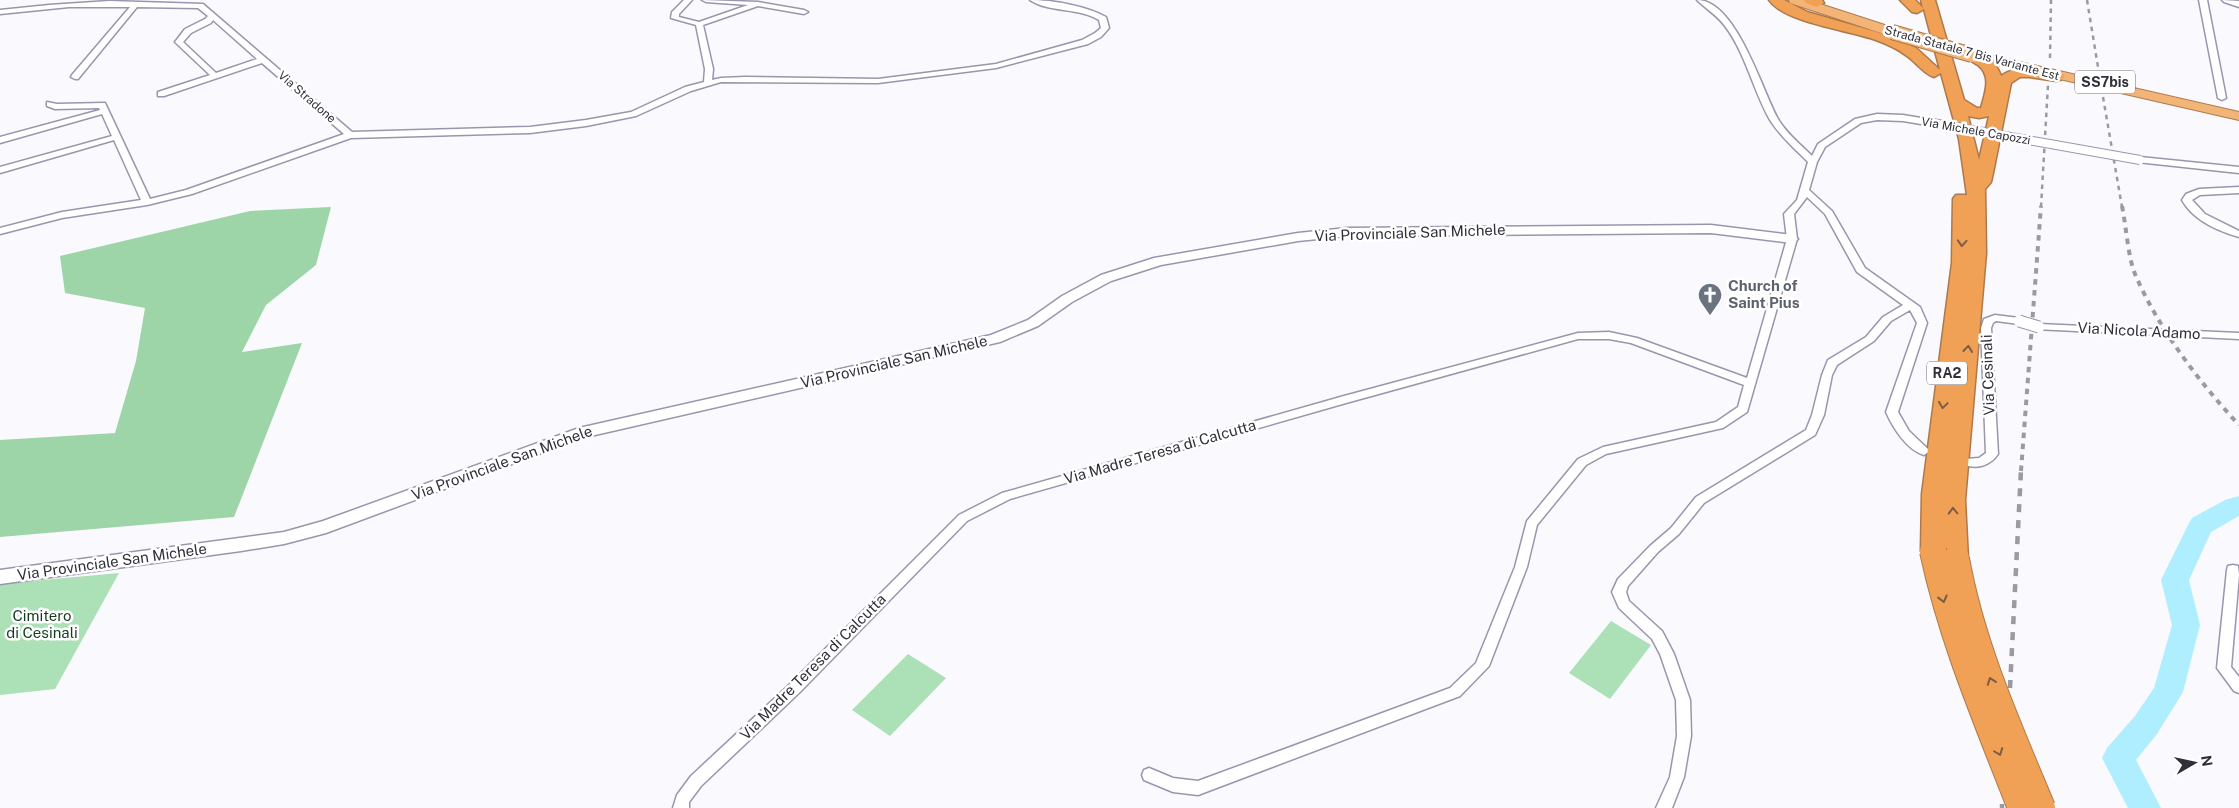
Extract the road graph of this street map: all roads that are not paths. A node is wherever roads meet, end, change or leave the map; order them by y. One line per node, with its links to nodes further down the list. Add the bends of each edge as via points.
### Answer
1 (688, 0): 17 (street, via 675,18)
2 (706, 0): 11 (street)
3 (1034, 0): 26 (street, via 1095,13 1103,19 1105,28 1098,36 1085,42 996,66 955,72 878,81 745,79)
4 (1701, 0): 37 (street, via 1732,27 1775,121)
5 (1776, 0): 12 (highway, via 1789,10)
6 (2203, 0): 28 (street)
7 (2227, 0): 13 (street)
8 (1918, 2): 19 (highway, RA2)
9 (199, 3): 10 (street); 16 (street, Via Stradone)
10 (133, 4): 14 (street, via 84,4); 23 (street)
11 (758, 4): 15 (street); 17 (street)
12 (1806, 4): 18 (highway)
13 (2239, 4)
14 (0, 12)
15 (804, 12)
16 (212, 15): 21 (street, Via Stradone); 24 (street, via 179,42)
17 (699, 24): 26 (street, via 709,69)
18 (1892, 34): 19 (highway, via 1911,45); 20 (highway, Strada Statale 7 Bis Variante Est / SS7bis, bridge); 22 (highway)
19 (1931, 35): 22 (highway, RA2); 29 (highway, RA2)
20 (1972, 53): 25 (highway, Strada Statale 7 Bis Variante Est / SS7bis); 29 (highway, via 1986,63 1995,76 1988,110 1982,113 1970,111); 31 (highway, Strada Statale 7 Bis Variante Est / SS7bis)
21 (263, 60): 24 (street, Via Stradone); 34 (street, Via Stradone)
22 (1934, 72): 53 (highway, RA2, one-way to 53, via 1959,167 1963,223 1957,303 1933,494)
23 (74, 76)
24 (215, 76): 27 (street, Via Stradone)
25 (2057, 76): 33 (highway, Strada Statale 7 Bis Variante Est / SS7bis); 40 (highway, via 2021,72 2010,75 2004,82 1985,174)
26 (708, 83): 34 (street, via 633,114 586,123 530,130)
27 (160, 94)
28 (2222, 98)
29 (1955, 100): 40 (highway, RA2)
30 (50, 104): 32 (street, via 55,107 102,105)
31 (2239, 110)
32 (105, 111): 35 (street); 36 (street)
33 (2239, 116)
34 (350, 135): 43 (street, via 189,192)
35 (117, 137): 38 (street); 43 (street)
36 (0, 140)
37 (1813, 162): 39 (street, Via Michele Capozzi, bridge, via 1820,146 1858,121 1877,117 1927,122 2140,160); 42 (street, Via Michele Capozzi)
38 (0, 170)
39 (2239, 170)
40 (1976, 188): 53 (highway, RA2, one-way to 40, via 1977,260)
41 (2239, 190): 45 (street, via 2199,192 2188,200 2189,206 2198,213)
42 (1803, 196): 46 (street, Via Michele Capozzi, via 1789,214); 47 (street, via 1829,214 1861,270)
43 (147, 202): 44 (street, via 62,215)
44 (0, 231)
45 (2239, 234)
46 (1792, 240): 50 (street); 55 (street, Via Provinciale San Michele, via 1711,229 1409,230 1298,237 1159,260 1106,278 1067,299 1034,324 995,338 579,433 368,513 284,538)
47 (1910, 305): 51 (street, via 1920,315 1922,324 1892,412 1907,438); 59 (street, via 1887,319 1870,340 1832,363 1811,432 1700,500 1675,531 1623,583 1619,592 1624,604 1657,635 1683,700 1684,736 1677,777)
48 (2039, 327): 49 (street, Via Nicola Adamo); 52 (street, Via Cesinali, bridge, via 1994,318 1988,321 1992,454 1986,461)
49 (2239, 336)
50 (1750, 383): 57 (street, via 1743,409 1719,425 1603,451 1582,462 1531,524 1521,567 1482,666 1455,692 1198,788 1180,788); 58 (street, Via Madre Teresa di Calcutta, via 1686,361 1634,338 1604,334 1578,336 1006,496 963,518 795,688 696,781 682,800)
51 (1924, 451)
52 (1968, 462)
53 (1945, 555): 60 (highway, RA2, one-way to 60, bridge, via 1944,603); 61 (highway, RA2, one-way to 53, bridge)
54 (2237, 571): 56 (street, via 2224,668)
55 (0, 577)
56 (2239, 687)
57 (1149, 775)
58 (681, 808)
59 (1664, 808)
60 (2021, 808)
61 (2042, 808)

